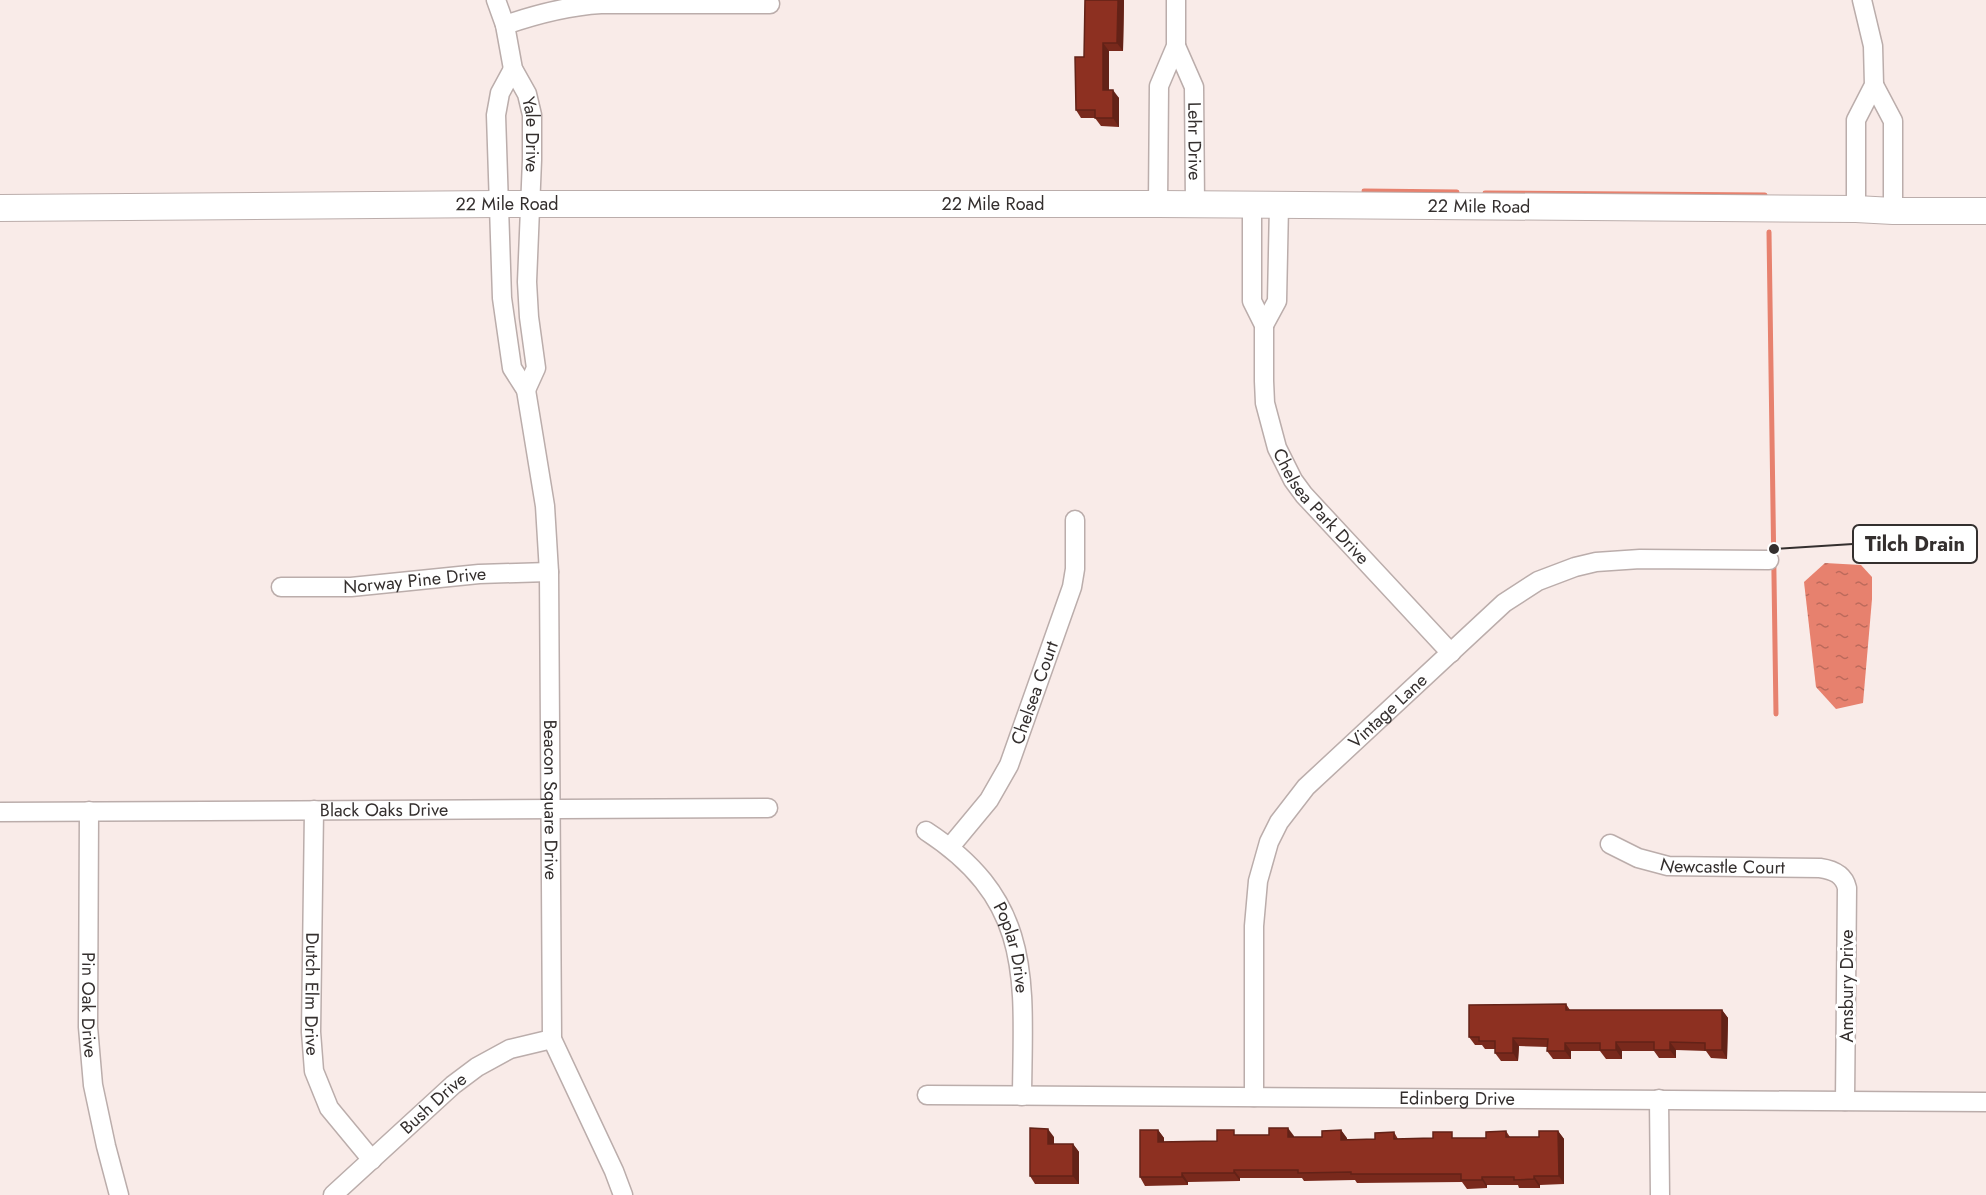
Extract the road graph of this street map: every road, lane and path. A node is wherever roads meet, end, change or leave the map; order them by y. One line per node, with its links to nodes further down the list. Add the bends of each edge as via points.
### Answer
1 (496, 0): 5 (street, Yale Drive)
2 (1176, 0): 6 (street, Lehr Drive)
3 (1862, 0): 8 (street, via 1873,46)
4 (770, 4): 5 (street, via 577,5)
5 (505, 25): 7 (street, Yale Drive)
6 (1176, 46): 11 (street, Lehr Drive, via 1159,86); 12 (street, Lehr Drive, via 1194,87)
7 (513, 69): 9 (street, Yale Drive, via 500,93 496,115); 10 (street, Yale Drive, via 527,94 532,115)
8 (1874, 84): 16 (street, via 1856,120); 17 (street, via 1893,121)
9 (498, 204): 10 (street, 22 Mile Road); 15 (street, 22 Mile Road); 20 (street, Beacon Square Drive, via 504,320 512,368)
10 (529, 204): 11 (street, 22 Mile Road); 20 (street, Beacon Square Drive, via 528,298 536,368)
11 (1158, 204): 12 (street, 22 Mile Road)
12 (1195, 205): 13 (street, 22 Mile Road)
13 (1252, 205): 14 (street, 22 Mile Road); 19 (street, Chelsea Park Drive, via 1252,301)
14 (1279, 205): 16 (street, 22 Mile Road); 19 (street, Chelsea Park Drive, via 1277,301)
15 (0, 208)
16 (1856, 209): 17 (street, 22 Mile Road)
17 (1893, 211): 18 (street, 22 Mile Road)
18 (1986, 212)
19 (1264, 325): 25 (street, Chelsea Park Drive, via 1265,403 1285,465 1304,495)
20 (526, 390): 23 (street, Beacon Square Drive, via 545,506)
21 (1075, 520): 33 (street, Chelsea Court, via 1072,586 1019,742 1000,784)
22 (1769, 560): 25 (street, Vintage Lane, via 1640,559 1575,567 1546,577 1504,603)
23 (549, 572): 24 (street, Norway Pine Drive, via 460,575 351,587); 28 (street, Beacon Square Drive)
24 (281, 587)
25 (1451, 653): 38 (street, Vintage Lane, via 1306,787 1269,842 1255,901)
26 (768, 808): 28 (street, Black Oaks Drive)
27 (314, 810): 28 (street, Black Oaks Drive); 29 (street, Black Oaks Drive); 42 (street, Dutch Elm Drive, via 314,1071 329,1108)
28 (551, 810): 35 (street, Beacon Square Drive)
29 (89, 811): 30 (street, Black Oaks Drive); 43 (street, Pin Oak Drive, via 88,1027 93,1085)
30 (0, 812)
31 (926, 831): 33 (street, Poplar Drive)
32 (1610, 844): 34 (street, Newcastle Court, via 1638,858 1668,866 1820,868)
33 (950, 847): 37 (street, Poplar Drive, via 992,893 1011,930 1021,973)
34 (1839, 874): 40 (street, Amsbury Drive, via 1847,888)
35 (552, 1039): 42 (street, Bush Drive, via 510,1048 477,1067); 45 (street, Beacon Square Drive)
36 (927, 1095): 37 (street, Edinberg Drive)
37 (1022, 1096): 38 (street, Edinberg Drive)
38 (1254, 1097): 39 (street, Edinberg Drive)
39 (1659, 1099): 40 (street, Edinberg Drive); 46 (street)
40 (1845, 1101): 41 (street, Edinberg Drive)
41 (1986, 1102)
42 (372, 1160): 44 (street, Bush Drive)
43 (119, 1195)
44 (333, 1195)
45 (623, 1195)
46 (1659, 1195)

